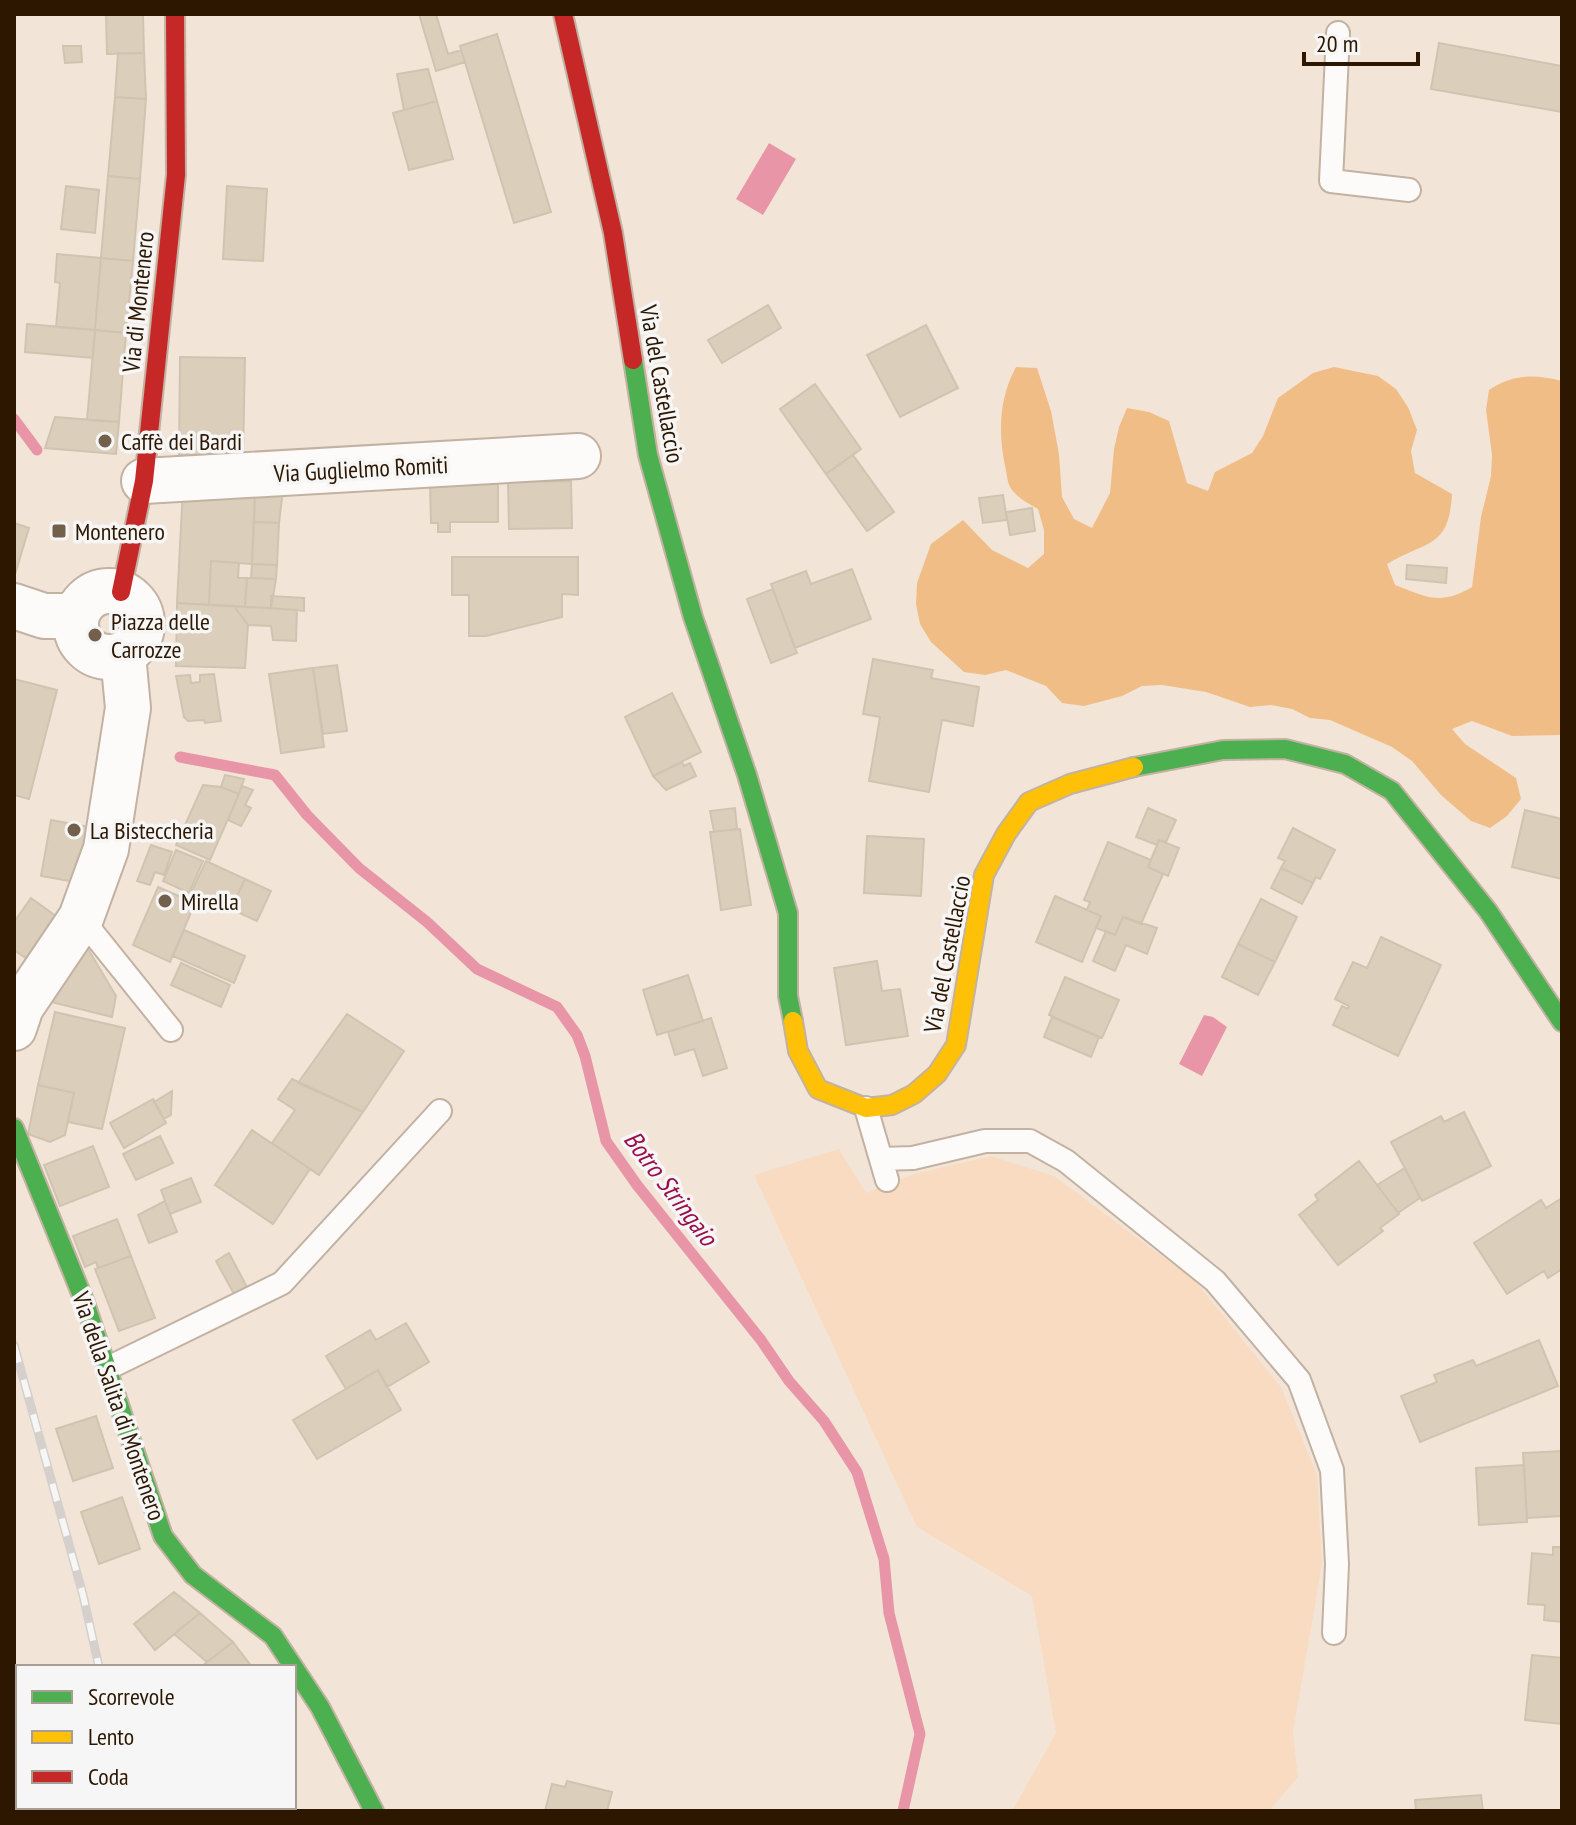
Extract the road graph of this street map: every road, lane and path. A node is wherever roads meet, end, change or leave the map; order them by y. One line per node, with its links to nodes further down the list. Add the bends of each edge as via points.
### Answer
1 (175, 14): 6 (street, Via di Montenero, via 176,175)
2 (563, 14): 15 (street, Via del Castellaccio, via 613,233 648,455 693,617 788,913 788,996 798,1051 818,1089)
3 (1338, 33): 4 (lane, via 1331,181)
4 (1409, 190)
5 (578, 456): 6 (street, Via Guglielmo Romiti)
6 (144, 481): 7 (street, Via di Montenero)
7 (121, 592): 9 (street, via 93,594); 10 (street, via 137,604 143,623 138,642)
8 (22, 609): 9 (street, via 44,616)
9 (75, 616): 10 (street, via 76,634 87,650 104,658)
10 (123, 655): 11 (street, via 128,708 113,807 106,849)
11 (81, 918): 13 (street, via 21,1007); 14 (lane)
12 (1562, 1022): 15 (street, Via del Castellaccio, via 1488,911 1392,791 1345,764 1285,749 1223,750 1070,784 1029,802 984,875 956,1045 937,1074 914,1094 892,1105)
13 (14, 1028)
14 (171, 1030)
15 (866, 1108): 19 (lane, via 884,1169 985,1141 1030,1141 1066,1161 1215,1281 1299,1380 1332,1470)
16 (440, 1111): 18 (lane, via 282,1283)
17 (14, 1128): 18 (street, Via della Salita di Montenero)
18 (108, 1368): 20 (street, Via della Salita di Montenero, via 163,1536 193,1575 273,1636)
19 (1334, 1633)
20 (292, 1665)
21 (296, 1671): 22 (street, Via della Salita di Montenero, via 320,1707)
22 (362, 1801)

